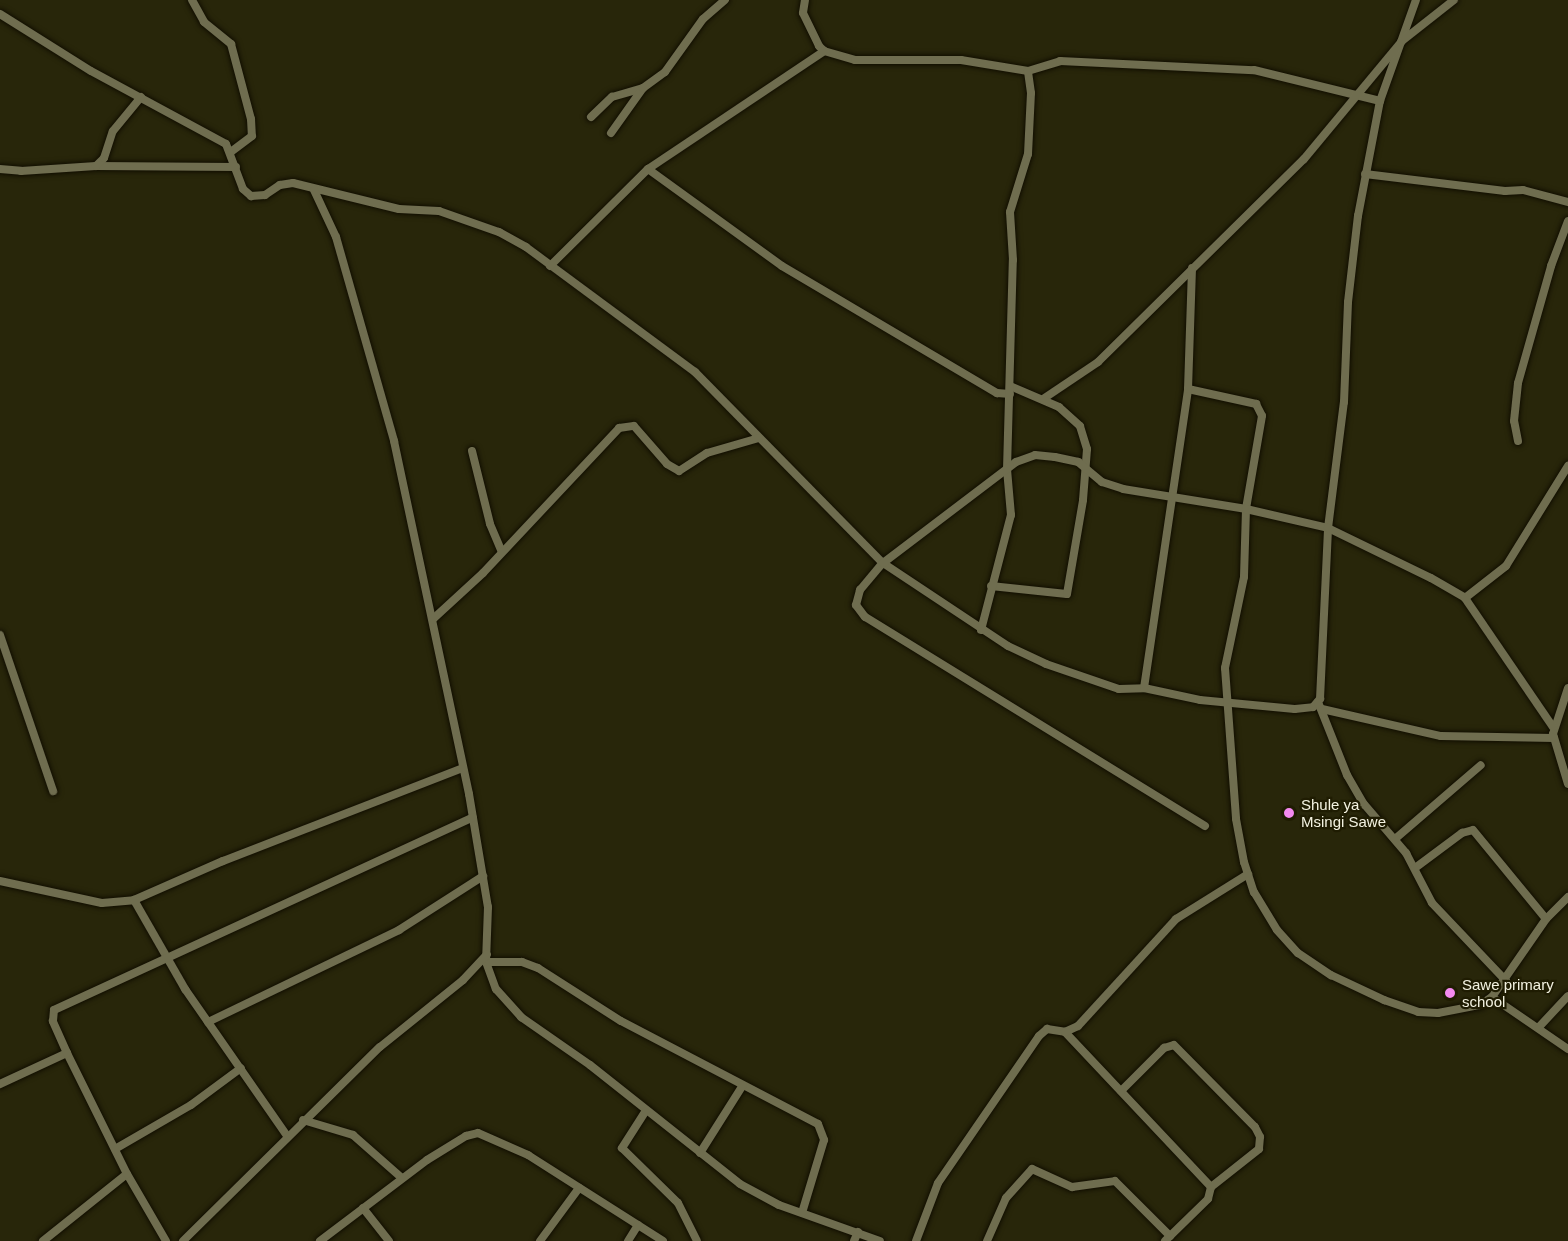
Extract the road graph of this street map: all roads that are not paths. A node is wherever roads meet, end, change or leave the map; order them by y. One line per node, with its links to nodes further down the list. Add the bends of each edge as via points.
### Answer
1 (192, 0): 16 (street, via 204,22 231,44 251,119 249,140)
2 (725, 0): 10 (street, via 703,19 665,72)
3 (805, 0): 8 (street, via 803,13)
4 (1416, 0): 7 (street)
5 (1455, 0): 7 (street)
6 (0, 14): 12 (street)
7 (1402, 41): 11 (street); 13 (street)
8 (824, 51): 9 (street, via 855,60 962,60); 19 (street)
9 (1028, 71): 11 (street, via 1060,61 1254,70); 28 (street, via 1028,154 1010,212)
10 (644, 88): 14 (street, via 612,97); 15 (street)
11 (1359, 94): 13 (street); 26 (street, via 1304,159)
12 (141, 97): 16 (street, via 202,129); 17 (street, via 112,131 104,158)
13 (1380, 100): 21 (street)
14 (591, 117)
15 (611, 134)
16 (232, 151): 18 (street)
17 (96, 166): 18 (street); 20 (street)
18 (236, 167): 22 (street, via 243,189 251,196 265,195 286,183)
19 (648, 168): 25 (street); 28 (street, via 782,266 997,393)
20 (0, 169)
21 (1365, 174): 23 (street, via 1523,190); 38 (street, via 1348,302 1340,443)
22 (314, 190): 25 (street, via 456,216 499,232); 43 (street, via 336,237 394,441)
23 (1568, 202)
24 (1568, 221): 31 (street, via 1518,383 1514,421)
25 (550, 266): 30 (street, via 694,372)
26 (1192, 268): 27 (street); 29 (street, via 1098,362)
27 (1188, 389): 36 (street); 37 (street, via 1256,404 1260,410)
28 (1010, 390): 29 (street); 35 (street)
29 (1043, 399): 33 (street, via 1080,426 1086,439)
30 (759, 438): 39 (street, via 701,455 679,471 667,464 634,426 626,425); 40 (street)
31 (1518, 441)
32 (472, 450): 39 (street, via 490,524)
33 (1085, 465): 35 (street, via 1035,455); 36 (street, via 1112,486); 41 (street, via 1075,562 1067,594)
34 (1568, 466): 42 (street, via 1506,566)
35 (1007, 469): 40 (street); 41 (street, via 1011,515)
36 (1172, 497): 37 (street); 46 (street)
37 (1246, 509): 38 (street); 48 (street, via 1246,558 1225,668)
38 (1328, 528): 42 (street); 49 (street)
39 (502, 552): 43 (street)
40 (883, 563): 44 (street); 57 (street, via 856,597 856,605 866,617)
41 (991, 586): 44 (street)
42 (1465, 598): 50 (street)
43 (433, 619): 53 (street)
44 (981, 630): 46 (street, via 1046,664 1089,680 1119,689)
45 (0, 635): 55 (street)
46 (1144, 688): 48 (street)
47 (1568, 688): 50 (street)
48 (1227, 704): 49 (street, via 1295,710); 60 (street, via 1236,819)
49 (1320, 705): 51 (street, via 1441,736); 58 (street, via 1347,775 1364,804)
50 (1553, 727): 51 (street)
51 (1554, 738): 54 (street)
52 (1481, 765): 58 (street)
53 (463, 768): 56 (street); 64 (street, via 223,861)
54 (1568, 784)
55 (53, 790)
56 (473, 817): 61 (street); 67 (street)
57 (1204, 826)
58 (1395, 839): 59 (street)
59 (1415, 868): 65 (street, via 1462,833 1473,830); 68 (street, via 1432,903)
60 (1248, 874): 70 (street, via 1277,930 1298,953 1330,975 1418,1012 1464,1009); 73 (street, via 1176,919 1078,1026)
61 (483, 876): 66 (street, via 490,929); 71 (street, via 399,930)
62 (0, 881): 64 (street, via 102,903)
63 (1568, 897): 65 (street)
64 (134, 900): 67 (street)
65 (1546, 919): 68 (street)
66 (487, 958): 78 (street, via 538,968 621,1021); 80 (street, via 505,1002); 81 (street, via 380,1047)
67 (168, 961): 71 (street); 75 (street, via 54,1010 53,1021)
68 (1506, 981): 70 (street)
69 (1568, 996): 72 (street)
70 (1492, 997): 72 (street)
71 (208, 1022): 76 (street)
72 (1539, 1027): 74 (street)
73 (1065, 1032): 79 (street); 105 (street, via 1047,1029 1035,1041 938,1183)
74 (1568, 1049)
75 (68, 1053): 77 (street); 83 (street)
76 (242, 1068): 82 (street); 83 (street, via 191,1105)
77 (0, 1084)
78 (743, 1085): 84 (street); 90 (street, via 809,1119 822,1131 821,1152)
79 (1120, 1091): 87 (street); 87 (street, via 1164,1048 1174,1045 1255,1127 1260,1137 1259,1149)
80 (645, 1112): 84 (street); 102 (street, via 622,1148 678,1203)
81 (303, 1120): 82 (street); 86 (street, via 353,1135)
82 (287, 1136): 96 (street)
83 (115, 1149): 85 (street)
84 (700, 1153): 90 (street, via 762,1198)
85 (127, 1174): 94 (street); 95 (street)
86 (402, 1178): 88 (street, via 452,1143 478,1133 508,1144); 89 (street)
87 (1211, 1186): 93 (street, via 1208,1199)
88 (579, 1188): 91 (street); 99 (street)
89 (363, 1208): 97 (street); 98 (street)
90 (802, 1213): 92 (street)
91 (638, 1225): 100 (street); 101 (street)
92 (858, 1232): 103 (street); 104 (street)
93 (1167, 1238): 106 (street, via 1115,1181 1072,1187 1032,1169 1006,1198)
94 (43, 1241)
95 (166, 1241)
96 (183, 1241)
97 (320, 1241)
98 (389, 1241)
99 (540, 1241)
100 (628, 1241)
101 (663, 1241)
102 (697, 1241)
103 (854, 1241)
104 (880, 1241)
105 (916, 1241)
106 (987, 1241)

